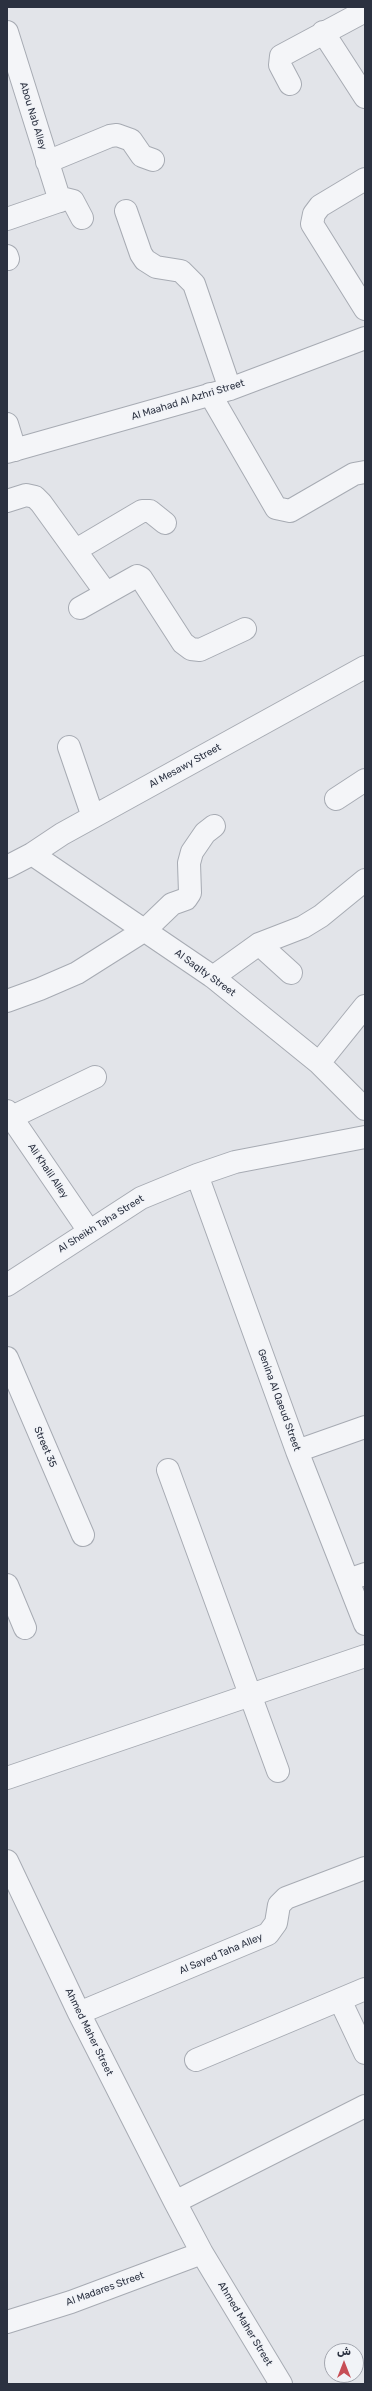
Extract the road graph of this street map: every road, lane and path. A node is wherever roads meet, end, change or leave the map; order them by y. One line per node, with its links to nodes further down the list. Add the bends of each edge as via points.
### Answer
1 (365, 10): 3 (street)
2 (7, 32): 7 (street, Abou Nab Alley)
3 (324, 32): 4 (street, via 282,56 280,65); 5 (street)
4 (290, 84)
5 (365, 97)
6 (152, 160): 7 (street, via 142,156 131,140 117,135)
7 (47, 162): 9 (street, Abou Nab Alley)
8 (365, 179): 13 (street, via 320,206 314,214 312,224)
9 (60, 201): 11 (street, via 73,201); 12 (street)
10 (126, 211): 15 (street, via 145,260 156,267 181,272 194,284)
11 (82, 218)
12 (7, 219)
13 (365, 309)
14 (365, 338): 15 (street, Al Maahad Al Azhri Street)
15 (220, 392): 17 (street, Al Maahad Al Azhri Street); 18 (street, via 276,508 290,511 354,474)
16 (7, 424): 17 (street)
17 (11, 451)
18 (365, 472)
19 (7, 501): 21 (street, via 26,495 35,497)
20 (165, 523): 21 (street, via 150,511 142,511)
21 (76, 550): 22 (street)
22 (106, 593): 23 (street); 24 (street, via 135,577 141,578 183,643 190,649 200,650)
23 (80, 608)
24 (244, 629)
25 (365, 667): 29 (street, Al Mesawy Street)
26 (69, 747): 29 (street)
27 (365, 780): 28 (street)
28 (336, 799)
29 (93, 817): 31 (street, Al Mesawy Street)
30 (214, 826): 34 (street, via 204,833 192,852 189,863 190,893 186,899 166,909)
31 (32, 854): 32 (street, Al Mesawy Street); 34 (street, Al Saqlty Street)
32 (7, 867)
33 (365, 880): 35 (street, via 321,916 303,927)
34 (145, 930): 37 (street, Al Saqlty Street); 38 (street, via 77,973 40,990)
35 (258, 944): 36 (street); 37 (street)
36 (291, 973)
37 (212, 977): 40 (street, Al Saqlty Street)
38 (7, 1001)
39 (365, 1006): 40 (street)
40 (319, 1063): 42 (street, Al Saqlty Street)
41 (95, 1077): 43 (street)
42 (365, 1109)
43 (10, 1114): 46 (street, Ali Khalil Alley)
44 (365, 1137): 45 (street, Al Sheikh Taha Street, via 235,1162)
45 (196, 1175): 46 (street, Al Sheikh Taha Street, via 141,1198); 50 (street, Genina Al Qaeud Street)
46 (89, 1231): 47 (street, Al Sheikh Taha Street)
47 (7, 1285)
48 (7, 1358): 52 (street, Street 35)
49 (365, 1427): 50 (street)
50 (298, 1451): 53 (street, Genina Al Qaeud Street)
51 (168, 1470): 58 (street)
52 (83, 1535)
53 (356, 1577): 55 (street, Genina Al Qaeud Street)
54 (7, 1585): 56 (street)
55 (365, 1624)
56 (25, 1628)
57 (365, 1656): 58 (street)
58 (250, 1695): 59 (street); 60 (street)
59 (278, 1771)
60 (7, 1778)
61 (7, 1861): 63 (street, Ahmed Maher Street)
62 (365, 1868): 66 (street, Al Sayed Taha Alley, via 286,1898 280,1905 276,1923 268,1934)
63 (13, 1889): 66 (street, Ahmed Maher Street)
64 (365, 1989): 65 (street)
65 (340, 2000): 67 (street); 68 (street)
66 (79, 2013): 70 (street, Ahmed Maher Street)
67 (365, 2053)
68 (196, 2060)
69 (365, 2106): 70 (street)
70 (174, 2202): 71 (street, Ahmed Maher Street)
71 (202, 2253): 72 (street, Al Madares Street, via 71,2302); 73 (street, Ahmed Maher Street)
72 (7, 2322)
73 (281, 2384)

